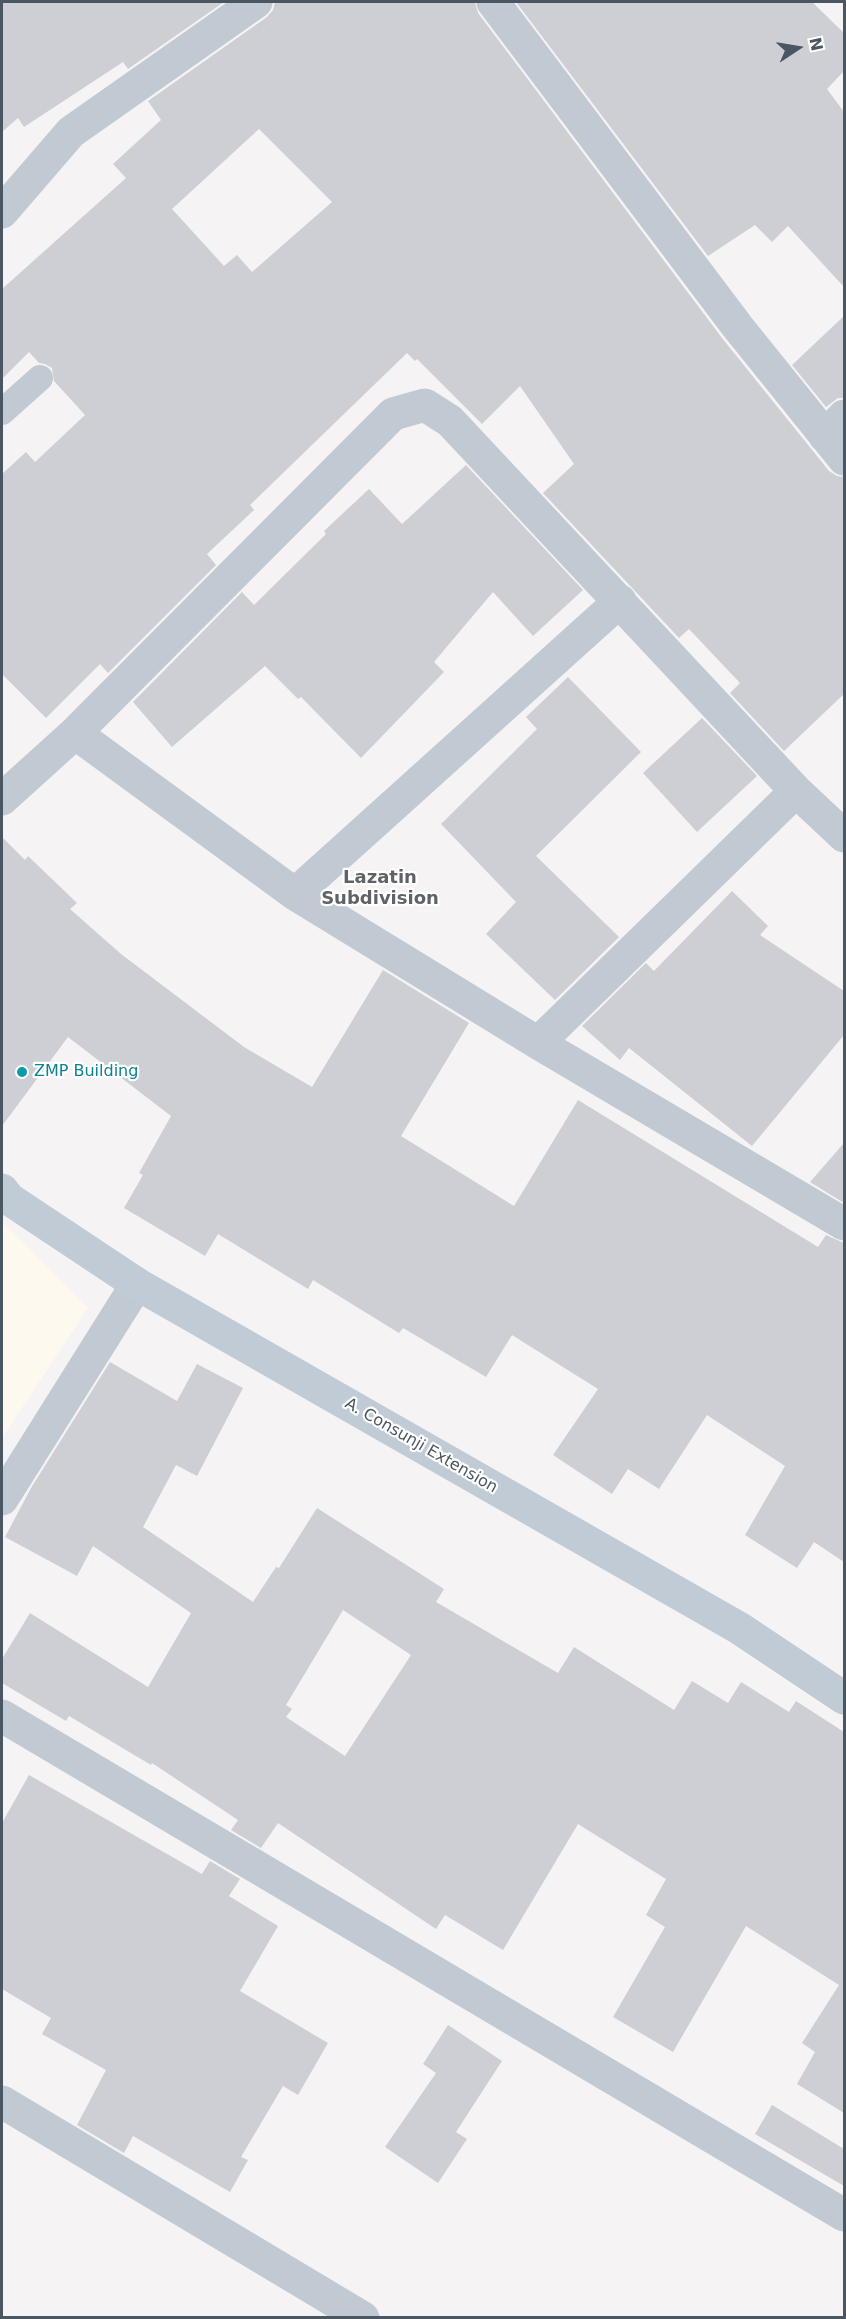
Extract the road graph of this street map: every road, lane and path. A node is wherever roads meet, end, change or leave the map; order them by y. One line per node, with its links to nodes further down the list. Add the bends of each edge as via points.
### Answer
1 (256, 2): 3 (street, via 71,132)
2 (493, 2): 6 (street, via 737,326)
3 (2, 212)
4 (40, 378): 5 (lane)
5 (2, 412)
6 (838, 437)
7 (620, 601): 8 (street, via 450,421 425,405 393,414); 9 (street); 12 (street)
8 (75, 733): 10 (street); 12 (street)
9 (796, 791): 11 (street); 13 (street)
10 (2, 799)
11 (844, 836)
12 (295, 894): 13 (street)
13 (538, 1043): 15 (street)
14 (2, 1190): 16 (main road, A. Consunji Extension, via 9,1199)
15 (844, 1224)
16 (137, 1284): 17 (street); 18 (main road, A. Consunji Extension, via 739,1628)
17 (2, 1499)
18 (844, 1698)
19 (2, 1716): 21 (street)
20 (2, 2102): 22 (street)
21 (844, 2214)
22 (363, 2318)

